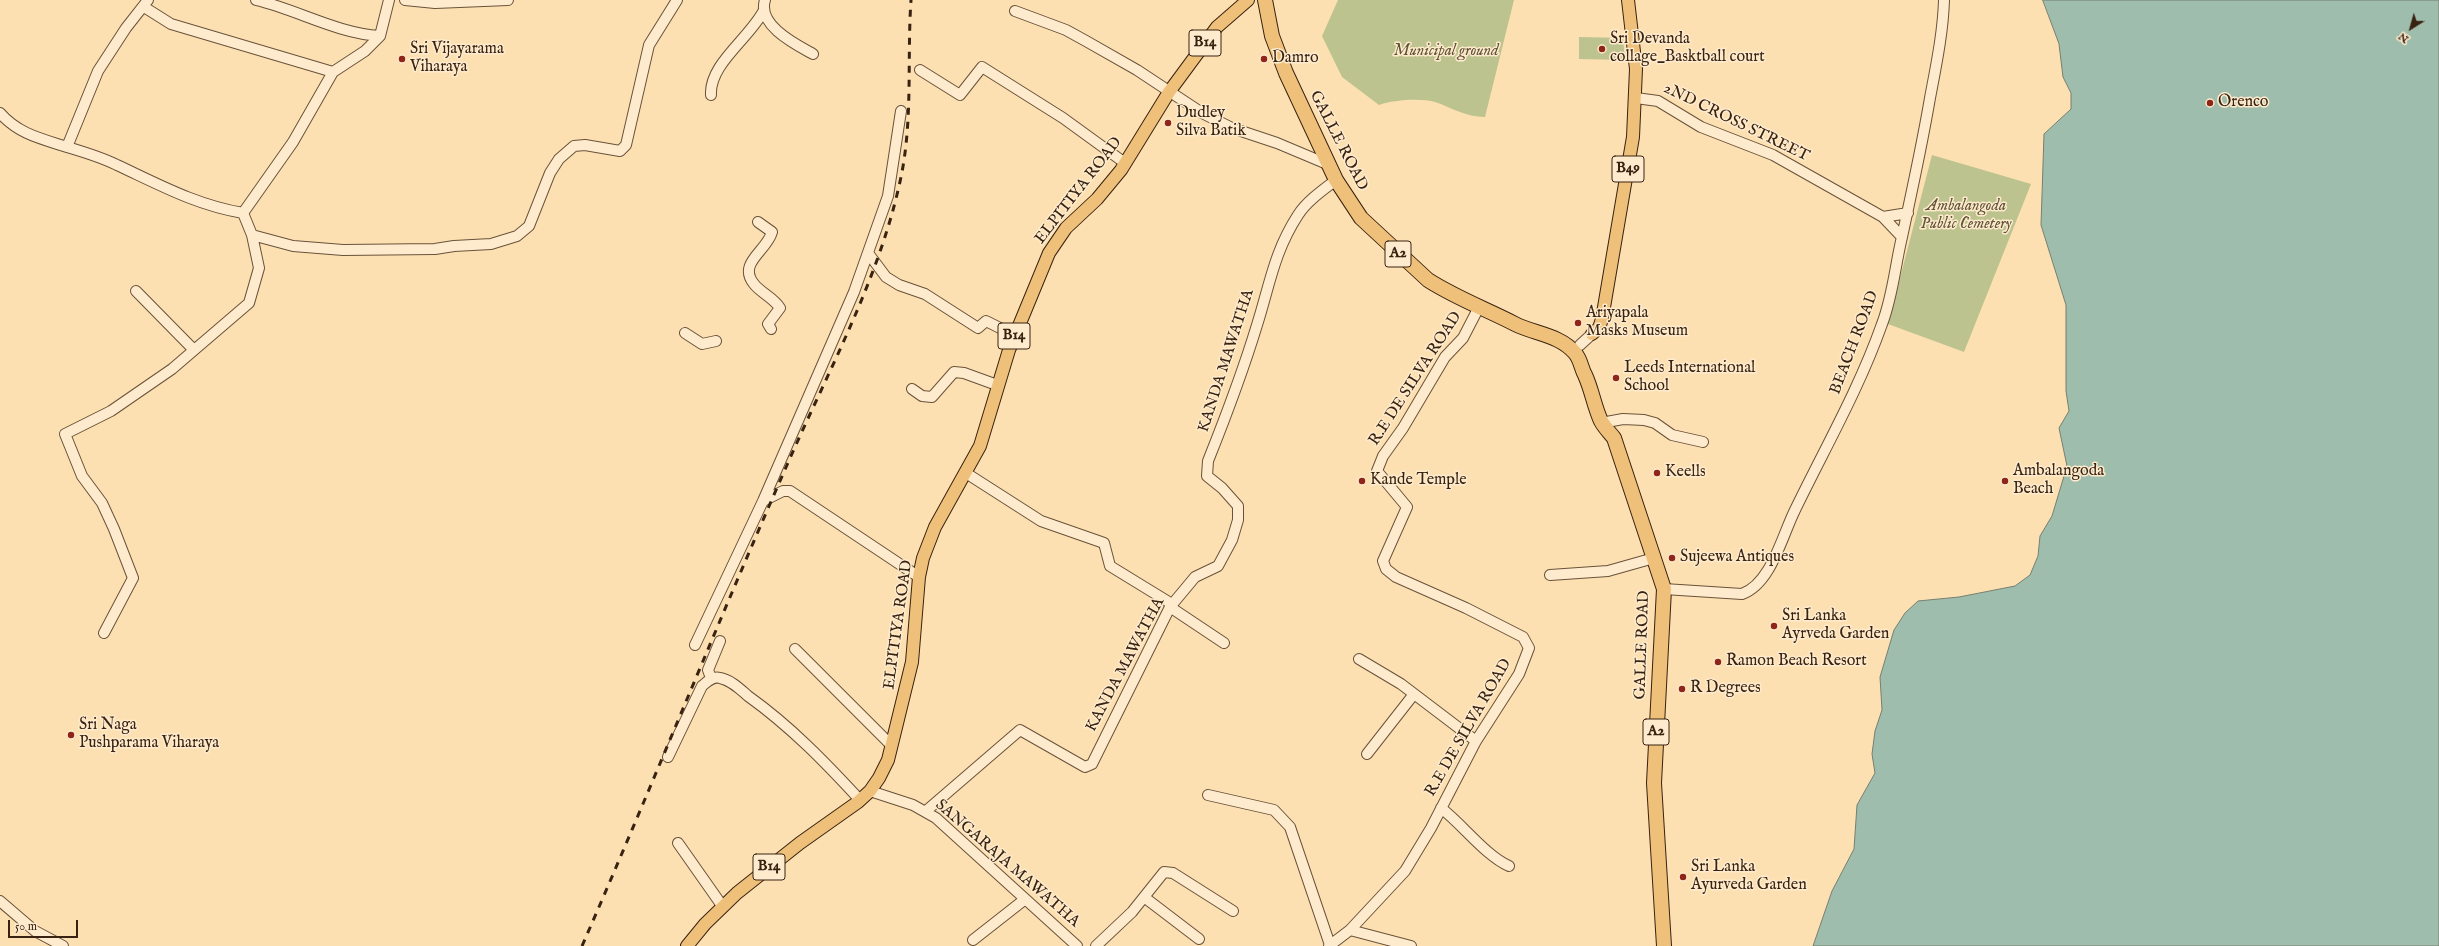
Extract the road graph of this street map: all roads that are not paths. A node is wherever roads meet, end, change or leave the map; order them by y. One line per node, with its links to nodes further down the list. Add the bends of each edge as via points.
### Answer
1 (256, 0): 13 (street, via 278,5 326,25 361,35)
2 (389, 0): 13 (street)
3 (405, 0): 4 (street, via 435,3)
4 (508, 0)
5 (677, 0): 30 (street, via 649,45 626,145 620,151 585,145 574,146 555,164 529,226 517,236 491,244 384,251 306,247)
6 (1247, 0): 17 (main road, ELPITIYA ROAD / B14, via 1217,27)
7 (1265, 0): 24 (highway, GALLE ROAD / A2, via 1279,56)
8 (1628, 0): 19 (main road, B49, via 1636,69)
9 (1944, 0): 27 (street, BEACH ROAD, via 1938,58)
10 (146, 4): 16 (street, via 171,24); 22 (street, via 126,28 98,71)
11 (764, 5): 14 (street, via 771,24); 18 (street, via 748,36 713,77)
12 (1015, 11): 17 (street, via 1066,30)
13 (380, 36): 16 (street, via 365,51)
14 (813, 54)
15 (920, 70): 23 (street, via 960,95 982,67 1063,118)
16 (332, 72): 26 (street, via 293,142)
17 (1170, 92): 23 (main road, ELPITIYA ROAD / B14); 24 (street, via 1202,113 1232,128)
18 (711, 95)
19 (1636, 98): 28 (street, 2ND CROSS STREET, via 1658,102 1701,127 1772,155); 38 (main road, B49, via 1629,165 1602,319 1599,328)
20 (901, 111): 32 (street, via 888,196)
21 (0, 113): 22 (street, via 8,123 19,130)
22 (67, 146): 26 (street, via 116,164 169,191 217,208)
23 (1125, 163): 39 (main road, ELPITIYA ROAD / B14, via 1097,199 1066,228 1049,253)
24 (1327, 164): 25 (highway, GALLE ROAD / A2)
25 (1336, 180): 34 (highway, GALLE ROAD / A2, via 1362,218 1428,280); 54 (street, KANDA MAWATHA, via 1299,213 1282,243 1273,265 1258,324 1241,375 1208,461 1207,476 1238,506 1238,520 1232,540 1218,566 1195,577)
26 (243, 213): 30 (street)
27 (1908, 213): 28 (street); 31 (street, BEACH ROAD)
28 (1884, 217): 31 (street, 2ND CROSS STREET)
29 (758, 222): 36 (street, via 772,232 751,263 749,272 755,285 780,308 768,324)
30 (252, 235): 42 (street, via 259,268 248,303)
31 (1902, 237): 53 (street, BEACH ROAD, via 1888,308 1872,352 1836,431 1761,581 1752,590 1742,594)
32 (868, 253): 39 (street, via 879,271 894,282 925,294 978,328 986,321); 49 (street, via 854,292)
33 (136, 291): 42 (street)
34 (1479, 307): 35 (highway, GALLE ROAD / A2); 63 (street, R.E DE SILVA ROAD, via 1463,338 1444,357 1403,428 1383,456 1377,471 1407,506 1383,561 1386,569 1412,585 1517,634 1527,643 1527,655 1519,674)
35 (1506, 317): 41 (highway, GALLE ROAD / A2, via 1517,317 1558,332); 43 (highway, GALLE ROAD / A2, via 1515,324 1551,337 1571,349 1581,361 1584,374)
36 (771, 329)
37 (684, 333): 40 (street, via 702,344)
38 (1592, 334): 41 (street)
39 (1014, 336): 44 (main road, ELPITIYA ROAD / B14)
40 (716, 341)
41 (1580, 345): 43 (highway, GALLE ROAD / A2, via 1587,356 1592,373)
42 (194, 350): 55 (street, via 172,369 111,410 65,434 82,476 102,503 114,528 133,578)
43 (1590, 383): 46 (highway, GALLE ROAD / A2)
44 (997, 385): 45 (street, via 954,372 932,397 922,396); 48 (main road, ELPITIYA ROAD / B14, via 980,446)
45 (912, 389)
46 (1601, 423): 47 (street, via 1623,419 1644,420 1656,423 1672,436); 50 (highway, GALLE ROAD / A2, via 1614,438)
47 (1703, 442)
48 (966, 473): 52 (main road, ELPITIYA ROAD / B14, via 935,527); 54 (street, via 1041,521 1104,543 1110,566)
49 (763, 501): 52 (street, via 784,490 790,490); 58 (street)
50 (1654, 558): 51 (street, via 1608,571); 53 (highway, GALLE ROAD / A2)
51 (1550, 575)
52 (918, 577): 64 (main road, ELPITIYA ROAD / B14, via 912,662)
53 (1664, 589): 88 (highway, GALLE ROAD / A2, via 1654,782)
54 (1171, 606): 57 (street); 71 (street, KANDA MAWATHA, via 1092,764 1085,767 1020,730 978,769)
55 (104, 633)
56 (720, 641): 61 (street, via 708,670)
57 (1224, 642)
58 (695, 645)
59 (795, 649): 64 (street)
60 (1359, 659): 62 (street)
61 (711, 678): 66 (street, via 702,686); 69 (street, via 719,677 730,682 758,703 809,746)
62 (1414, 694): 63 (street); 65 (street)
63 (1476, 741): 70 (street, R.E DE SILVA ROAD)
64 (892, 746): 67 (main road, ELPITIYA ROAD / B14, via 879,778)
65 (1367, 754)
66 (668, 757)
67 (870, 791): 69 (main road, ELPITIYA ROAD / B14); 71 (street, SANGARAJA MAWATHA)
68 (1208, 795): 86 (street, via 1274,810 1290,827)
69 (860, 800): 77 (main road, ELPITIYA ROAD / B14, via 773,864)
70 (1441, 808): 73 (street, via 1457,820 1496,860); 79 (street, R.E DE SILVA ROAD, via 1405,870)
71 (926, 811): 75 (street, SANGARAJA MAWATHA)
72 (678, 843): 77 (street)
73 (1509, 866)
74 (1144, 897): 78 (street, via 1164,872 1173,873); 80 (street); 85 (street)
75 (1024, 900): 81 (street); 84 (street, SANGARAJA MAWATHA)
76 (0, 901): 82 (street, via 34,931)
77 (723, 907): 83 (main road, ELPITIYA ROAD / B14)
78 (1233, 911)
79 (1350, 930): 86 (street, R.E DE SILVA ROAD); 87 (street)
80 (1199, 939)
81 (974, 940)
82 (63, 946)
83 (687, 946)
84 (1077, 946)
85 (1096, 946)
86 (1330, 946)
87 (1411, 946)
88 (1664, 946)

